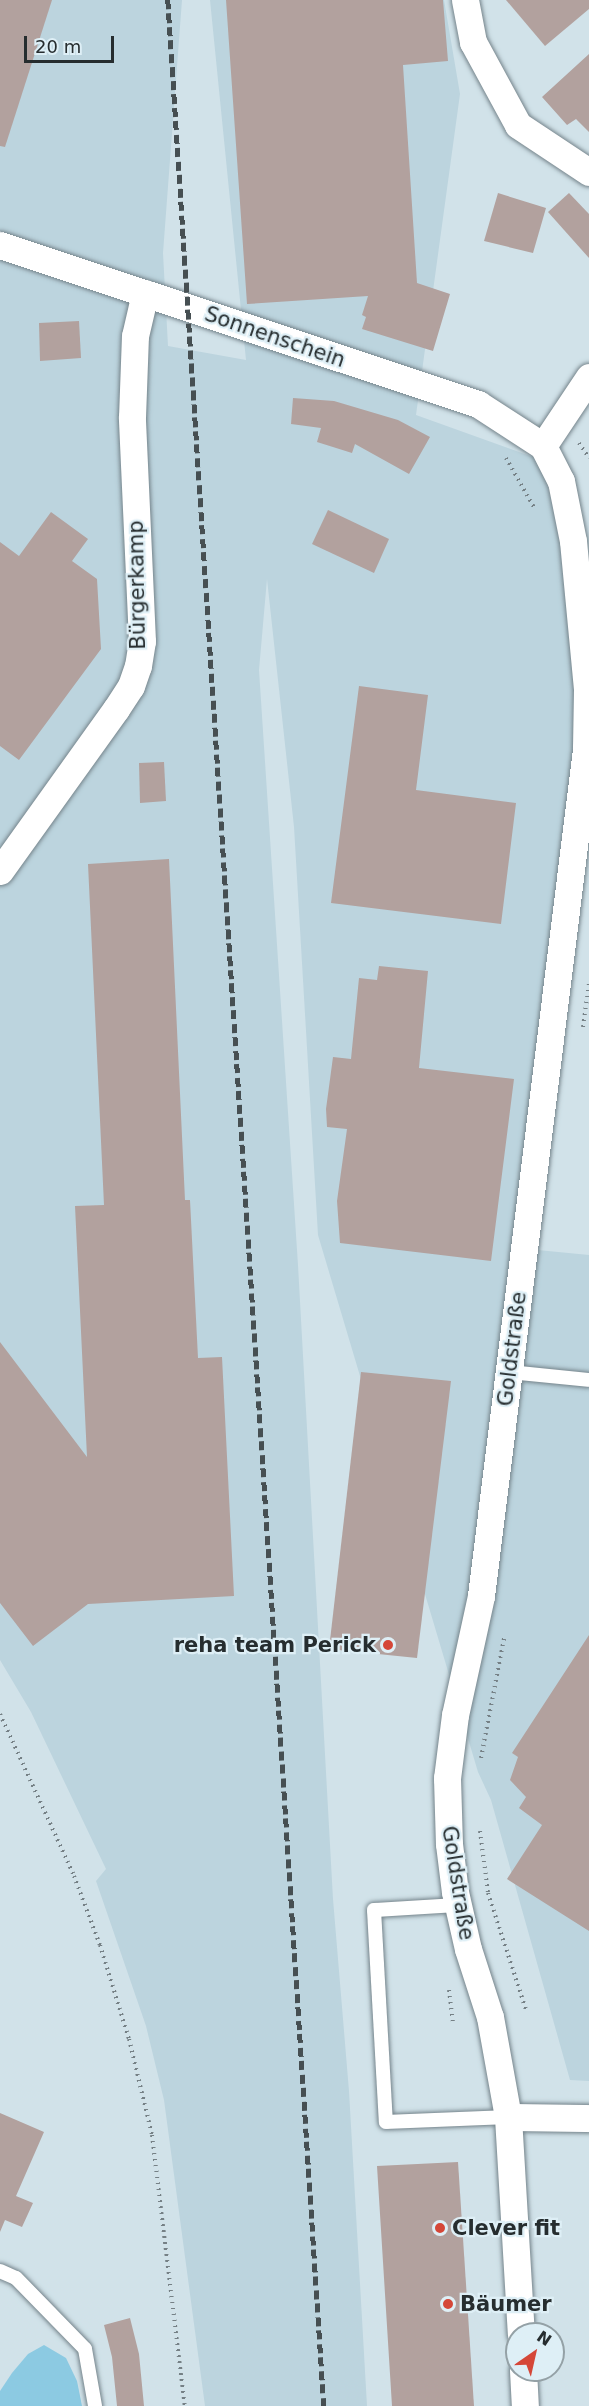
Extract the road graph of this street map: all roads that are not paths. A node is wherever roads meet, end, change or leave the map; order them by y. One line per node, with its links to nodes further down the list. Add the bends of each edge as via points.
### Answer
1 (465, 0): 2 (street, via 473,42 518,125)
2 (589, 172)
3 (0, 245): 4 (street, Sonnenschein)
4 (146, 293): 6 (street, Sonnenschein, via 478,405); 8 (street, Bürgerkamp, via 135,336 132,417 142,641 138,666 116,709)
5 (589, 377): 6 (street)
6 (543, 446): 7 (street, Goldstraße, via 561,481 573,541)
7 (588, 690): 9 (street, Goldstraße, via 586,749)
8 (0, 871)
9 (509, 1372): 10 (lane); 11 (street, Goldstraße, via 481,1596 455,1715 447,1778 448,1844)
10 (589, 1380)
11 (458, 1905): 12 (street, Goldstraße); 12 (lane, via 374,1910 386,2122)
12 (520, 2116): 13 (street); 15 (street, Goldstraße)
13 (589, 2118)
14 (0, 2271): 17 (lane, via 16,2278 85,2349)
15 (521, 2322)
16 (524, 2382): 18 (street)
17 (95, 2406)
18 (525, 2406)

